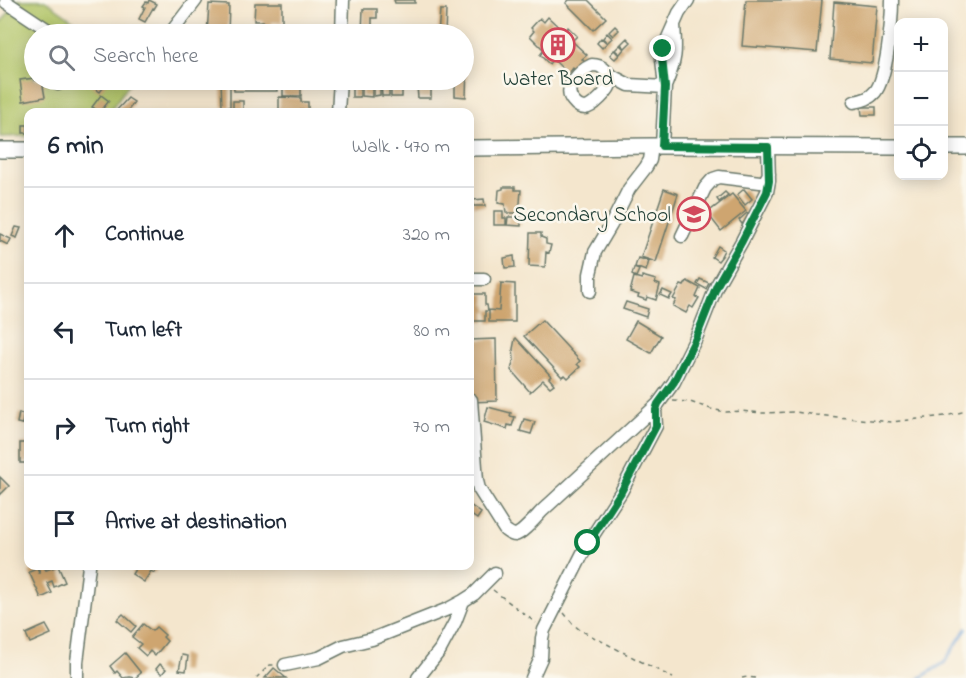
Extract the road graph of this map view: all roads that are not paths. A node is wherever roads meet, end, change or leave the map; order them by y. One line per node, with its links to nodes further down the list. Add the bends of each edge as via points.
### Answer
1 (196, 0): 7 (street)
2 (343, 0): 8 (street)
3 (688, 0): 10 (street, via 674,24 676,51)
4 (892, 0): 12 (street, via 882,80 868,99)
5 (5, 5): 6 (street)
6 (38, 24)
7 (178, 24)
8 (342, 24)
9 (610, 75): 10 (street, via 628,85)
10 (665, 87): 14 (street)
11 (339, 90): 13 (street)
12 (854, 102)
13 (338, 108)
14 (657, 146): 15 (main road); 19 (main road); 26 (street, via 628,189 595,252)
15 (768, 147): 16 (main road); 22 (street)
16 (894, 147)
17 (948, 147): 18 (main road)
18 (966, 147)
19 (474, 148)
20 (0, 150): 21 (main road)
21 (24, 150)
22 (769, 174): 23 (street, via 760,182 713,179); 27 (street, via 767,192 717,285 674,382)
23 (682, 236)
24 (474, 279): 25 (street)
25 (484, 279)
26 (590, 291)
27 (658, 404): 28 (street, via 516,535 505,530 479,489); 35 (street, via 656,426 588,543 544,630 542,658)
28 (474, 440)
29 (88, 570): 33 (street)
30 (495, 573): 31 (street)
31 (464, 601): 32 (street, via 319,658); 34 (street, via 440,650)
32 (285, 665)
33 (76, 678)
34 (418, 678)
35 (532, 678)

